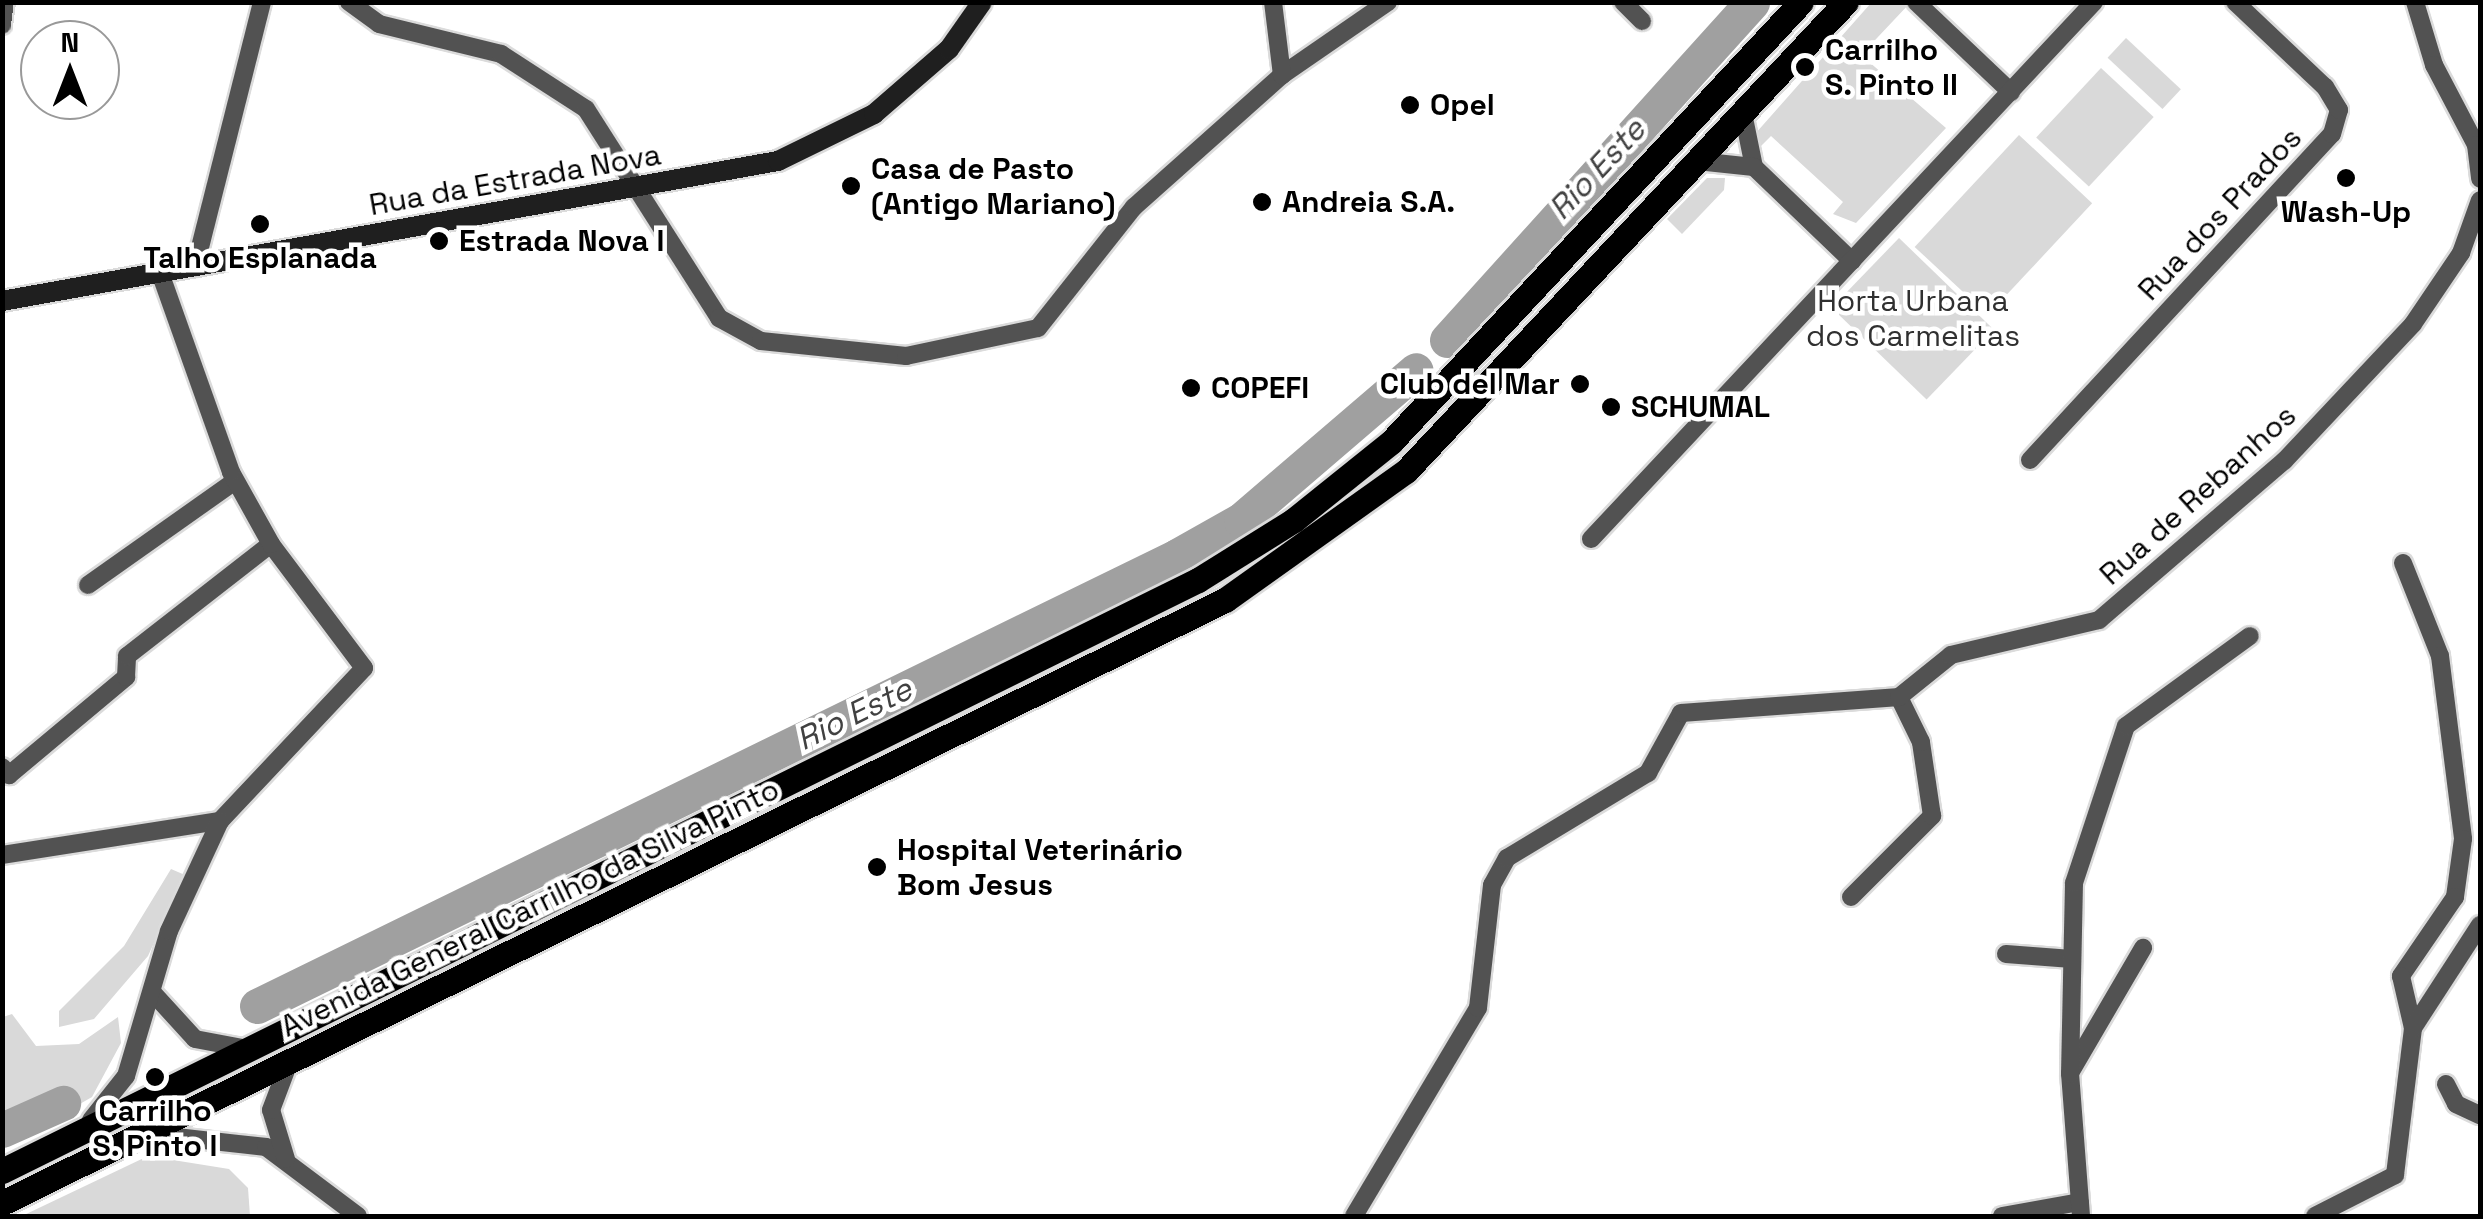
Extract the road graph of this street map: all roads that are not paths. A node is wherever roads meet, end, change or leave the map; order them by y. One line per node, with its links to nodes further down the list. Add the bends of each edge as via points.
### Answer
1 (6, 2): 15 (street)
2 (262, 2): 25 (street)
3 (349, 2): 22 (street, via 379,24 501,54 586,109)
4 (982, 2): 22 (main road, Rua da Estrada Nova, via 949,49 874,114 778,161)
5 (1273, 2): 16 (street)
6 (1388, 2): 16 (street)
7 (1622, 2): 14 (street)
8 (1801, 2): 46 (main road, Avenida General Carrilho da Silva Pinto, via 1391,442 1294,520 1198,580)
9 (1846, 2): 18 (main road, Avenida General Carrilho da Silva Pinto)
10 (1916, 2): 17 (street)
11 (2094, 2): 17 (street)
12 (2235, 2): 28 (street, Rua dos Prados, via 2325,87 2339,110 2332,134)
13 (2416, 2): 21 (street, via 2434,65 2476,145)
14 (1642, 21)
15 (2, 25)
16 (1282, 75): 22 (street, via 1134,208 1052,316 960,350 906,356 761,341 718,318)
17 (2010, 92): 24 (street)
18 (1743, 113): 19 (main road, Avenida General Carrilho da Silva Pinto); 20 (street)
19 (1697, 162): 20 (street); 47 (main road, Avenida General Carrilho da Silva Pinto, via 1406,471 1225,600)
20 (1754, 166): 24 (street)
21 (2480, 178)
22 (638, 190): 25 (main road, Rua da Estrada Nova)
23 (2480, 200): 35 (street, Rua de Rebanhos, via 2461,253 2414,324 2284,462 2151,582 2063,633 1951,654)
24 (1852, 261): 30 (street)
25 (195, 267): 26 (main road, Rua da Estrada Nova)
26 (160, 273): 27 (main road, Rua da Estrada Nova); 29 (street)
27 (2, 300)
28 (2030, 460)
29 (235, 480): 31 (street); 33 (street)
30 (1591, 539)
31 (270, 544): 36 (street, via 126,656 126,677 112,690 8,774); 37 (street, via 364,662 350,690)
32 (2403, 564): 45 (street, via 2440,656 2463,838 2455,896 2401,976)
33 (88, 585)
34 (2250, 636): 43 (street, via 2126,726 2074,883)
35 (1899, 697): 39 (street, via 1921,742 1932,816); 58 (street, via 1681,712 1648,773 1507,858 1492,885 1478,1008)
36 (2, 767)
37 (220, 822): 38 (street); 44 (street)
38 (2, 854)
39 (1851, 896)
40 (2480, 924): 45 (street)
41 (2143, 948): 48 (street)
42 (2006, 954): 43 (street)
43 (2072, 959): 48 (street)
44 (153, 993): 46 (street, via 195,1039); 52 (street, via 120,1088)
45 (2414, 1028): 60 (street, via 2394,1175)
46 (248, 1049): 52 (main road, Avenida General Carrilho da Silva Pinto)
47 (288, 1064): 51 (main road, Avenida General Carrilho da Silva Pinto); 53 (street, via 271,1110)
48 (2070, 1074): 56 (street)
49 (2446, 1084): 50 (street, via 2456,1104)
50 (2480, 1115)
51 (144, 1134): 53 (street, via 228,1136); 55 (main road, Avenida General Carrilho da Silva Pinto)
52 (74, 1136): 54 (main road, Avenida General Carrilho da Silva Pinto)
53 (286, 1160): 57 (street)
54 (2, 1170)
55 (2, 1204)
56 (2081, 1209): 59 (street)
57 (358, 1216)
58 (1354, 1216)
59 (2002, 1216)
60 (2315, 1216)

